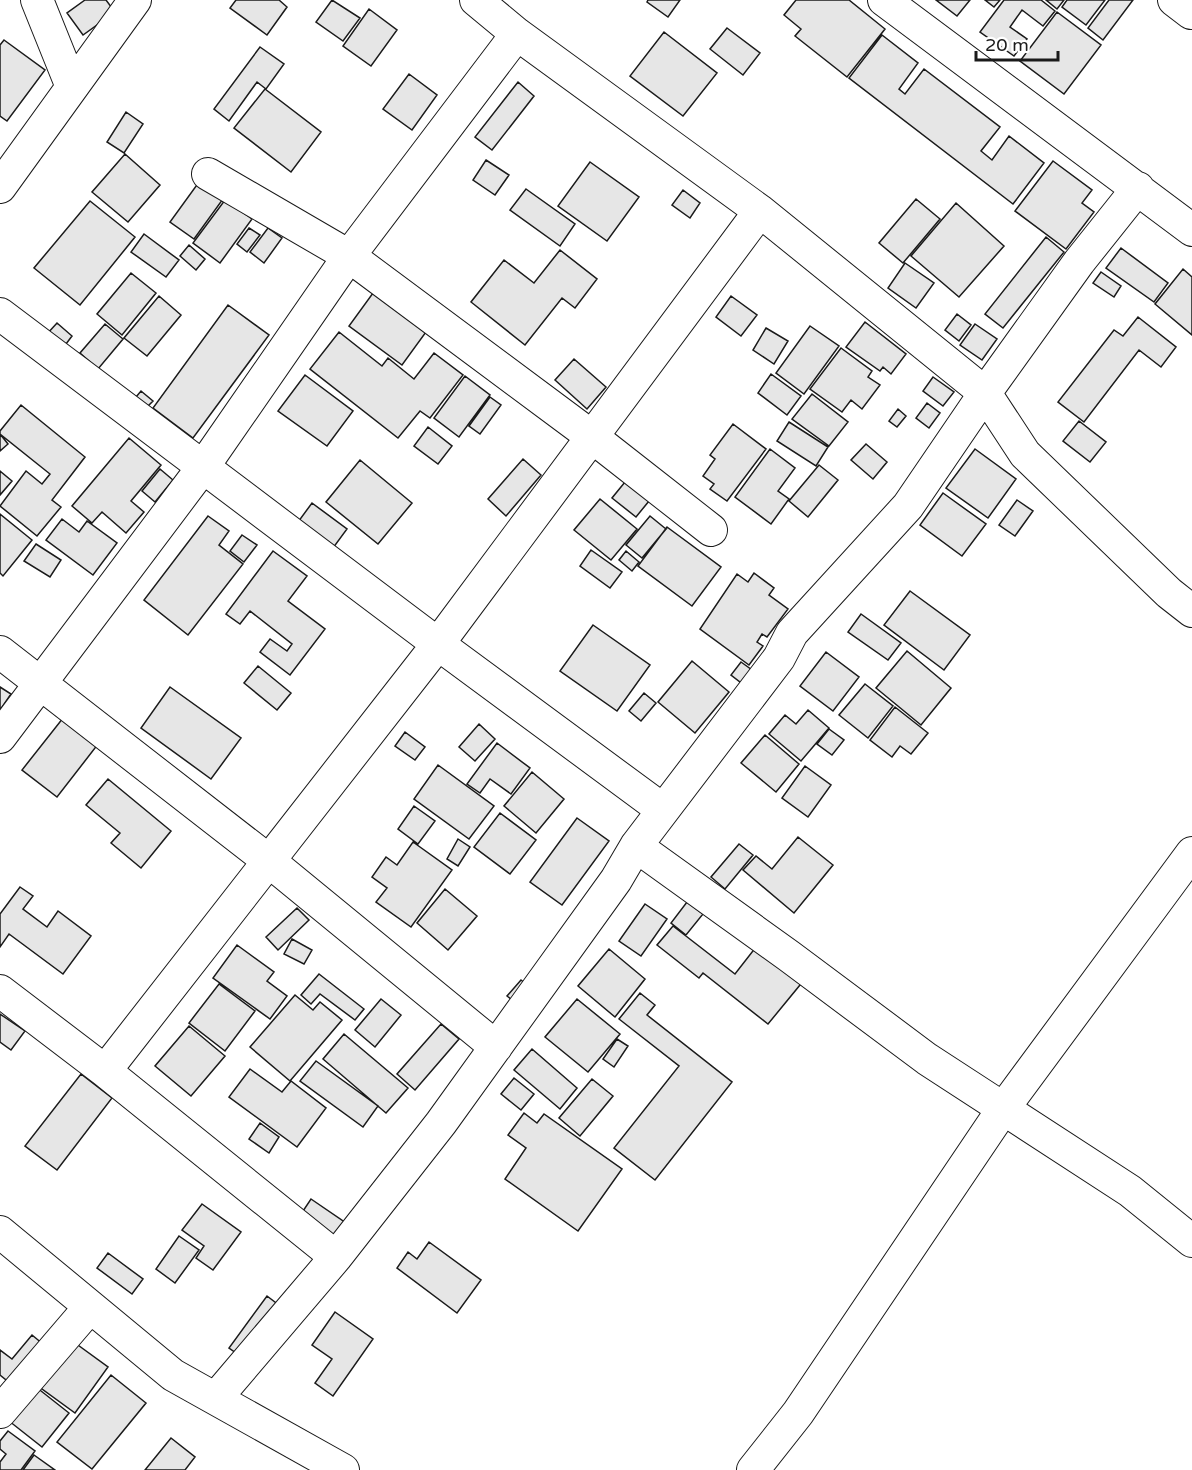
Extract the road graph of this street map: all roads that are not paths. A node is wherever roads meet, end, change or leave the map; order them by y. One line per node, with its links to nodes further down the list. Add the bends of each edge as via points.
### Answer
1 (37, 0): 6 (street)
2 (135, 0): 6 (street)
3 (476, 0): 5 (street)
4 (884, 0): 10 (street)
5 (517, 34): 11 (street); 13 (street)
6 (72, 87): 7 (street)
7 (10, 150): 9 (street)
8 (207, 174): 13 (street)
9 (0, 187)
10 (1138, 188): 12 (street); 15 (street, via 1078,262)
11 (760, 211): 15 (street); 16 (street)
12 (1192, 230)
13 (349, 256): 16 (street); 17 (street)
14 (0, 314): 17 (street)
15 (985, 393): 19 (street, via 1025,454); 24 (street, via 909,506 792,633 779,658)
16 (591, 436): 18 (street); 20 (street)
17 (203, 466): 20 (street); 22 (street)
18 (711, 530)
19 (1192, 611)
20 (438, 644): 24 (street); 27 (street)
21 (0, 652): 22 (street)
22 (41, 682): 23 (street); 27 (street)
23 (0, 737)
24 (663, 810): 25 (street)
25 (636, 846): 29 (street, via 616,880); 31 (street, via 927,1059)
26 (1192, 853): 31 (street)
27 (269, 861): 29 (street); 30 (street)
28 (0, 990): 30 (street)
29 (496, 1047): 34 (street)
30 (105, 1071): 34 (street)
31 (1003, 1109): 33 (street, via 1130,1191); 39 (street, via 798,1413)
32 (0, 1232): 35 (street)
33 (1192, 1241)
34 (336, 1257): 36 (street)
35 (90, 1307): 36 (street, via 173,1375); 37 (street)
36 (216, 1398): 38 (street)
37 (0, 1412)
38 (343, 1470)
39 (753, 1470)

